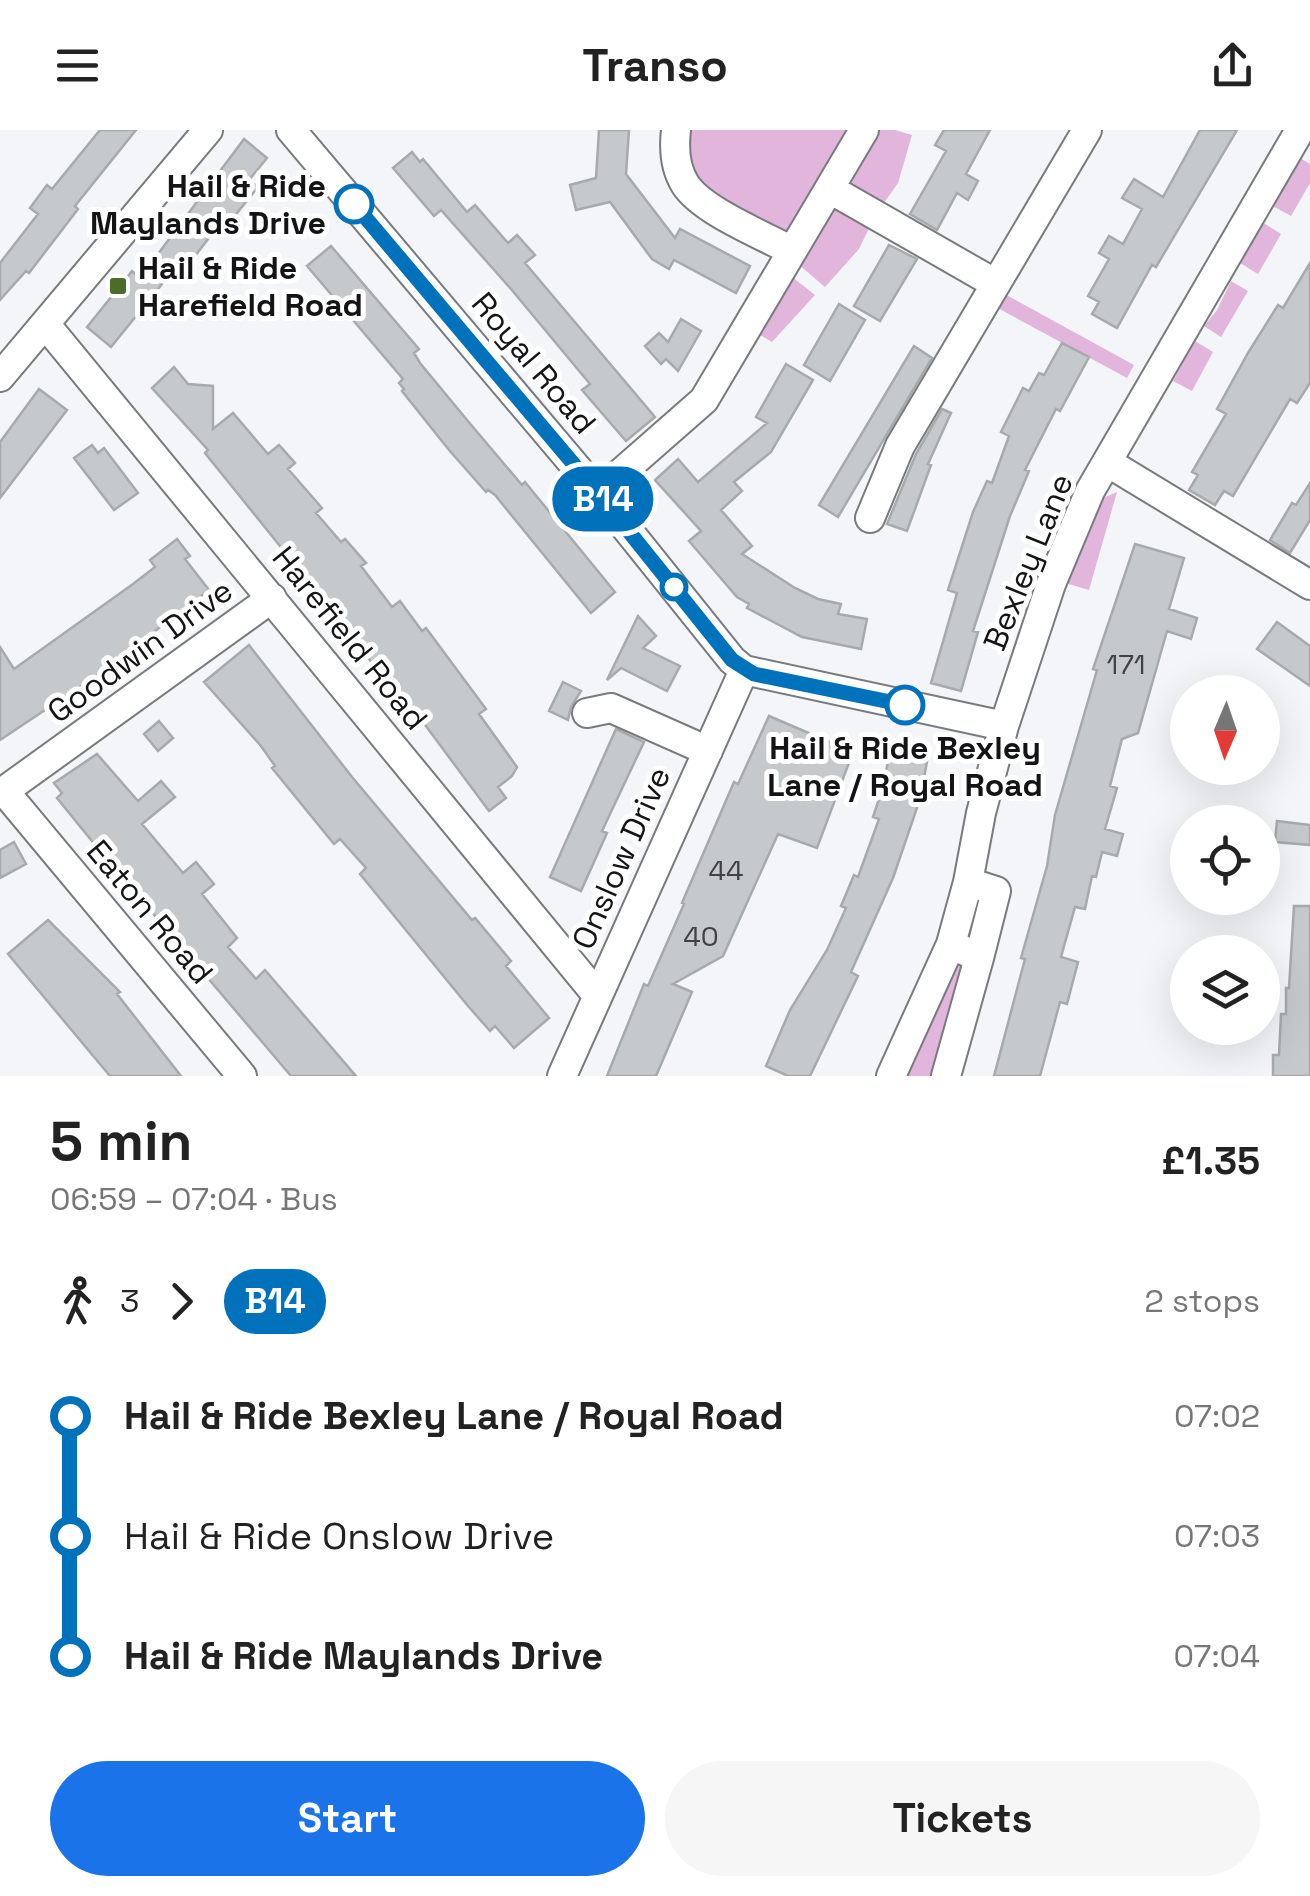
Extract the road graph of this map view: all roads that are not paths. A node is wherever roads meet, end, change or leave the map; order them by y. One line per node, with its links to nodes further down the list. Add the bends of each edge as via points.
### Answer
1 (208, 130): 10 (street)
2 (291, 130): 13 (street, Royal Road)
3 (676, 130): 8 (street, via 685,184)
4 (864, 130): 7 (street)
5 (1087, 130): 9 (street)
6 (1300, 130): 12 (street, Bexley Lane)
7 (830, 189): 8 (street); 9 (street)
8 (792, 252): 13 (street, via 704,400)
9 (996, 284): 14 (street, via 900,446)
10 (46, 326): 11 (street); 16 (street, Harefield Road)
11 (0, 378)
12 (1107, 462): 15 (street); 19 (street, Bexley Lane, via 1068,537)
13 (598, 493): 17 (street, Royal Road)
14 (870, 518)
15 (1310, 585)
16 (272, 598): 21 (street, Goodwin Drive); 25 (street, Harefield Road)
17 (744, 670): 19 (street); 20 (street, Onslow Drive)
18 (587, 713): 20 (street, via 610,708)
19 (1004, 726): 22 (street, Bexley Lane)
20 (708, 751): 25 (street, Onslow Drive)
21 (2, 793): 26 (street, Eaton Road)
22 (968, 882): 23 (street, Bexley Lane); 24 (street, via 996,891)
23 (950, 944): 24 (street); 28 (street, Bexley Lane)
24 (979, 958): 29 (street)
25 (597, 995): 27 (street, Onslow Drive)
26 (242, 1076)
27 (562, 1076)
28 (892, 1076)
29 (946, 1076)

